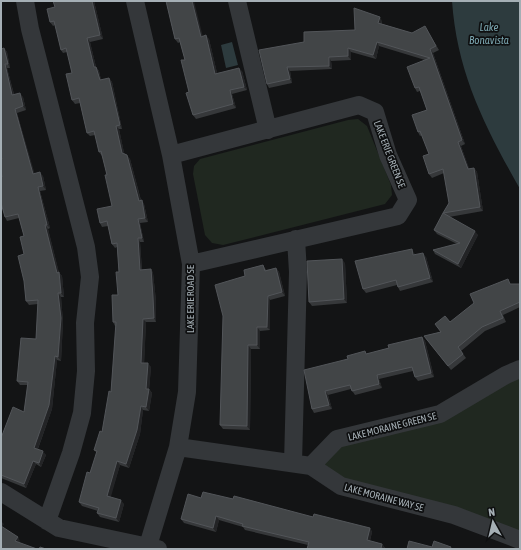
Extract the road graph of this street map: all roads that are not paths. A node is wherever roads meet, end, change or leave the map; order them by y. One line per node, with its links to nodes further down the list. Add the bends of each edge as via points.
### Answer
1 (25, 1): 13 (street, via 30,30 86,247 90,277 85,323 86,371 82,413)
2 (135, 1): 5 (street, LAKE ERIE ROAD SE)
3 (237, 1): 4 (street)
4 (268, 130): 5 (street, LAKE ERIE GREEN SE); 6 (street, LAKE ERIE GREEN SE, via 359,105 375,112 388,155 408,200 398,216)
5 (171, 156): 7 (street, LAKE ERIE ROAD SE)
6 (296, 240): 7 (street, LAKE ERIE GREEN SE); 10 (street, via 298,272)
7 (191, 264): 9 (street, LAKE ERIE ROAD SE, via 187,392)
8 (520, 369): 11 (street, LAKE MORAINE GREEN SE, via 440,414 336,440)
9 (178, 447): 10 (street, LAKE MORAINE WAY SE); 15 (street, LAKE ERIE ROAD SE)
10 (293, 463): 11 (street, LAKE MORAINE WAY SE)
11 (311, 466): 14 (street, LAKE MORAINE WAY SE, via 341,486 454,515)
12 (1, 492): 13 (street)
13 (47, 521): 15 (street, via 59,528)
14 (520, 540)
15 (151, 548)

